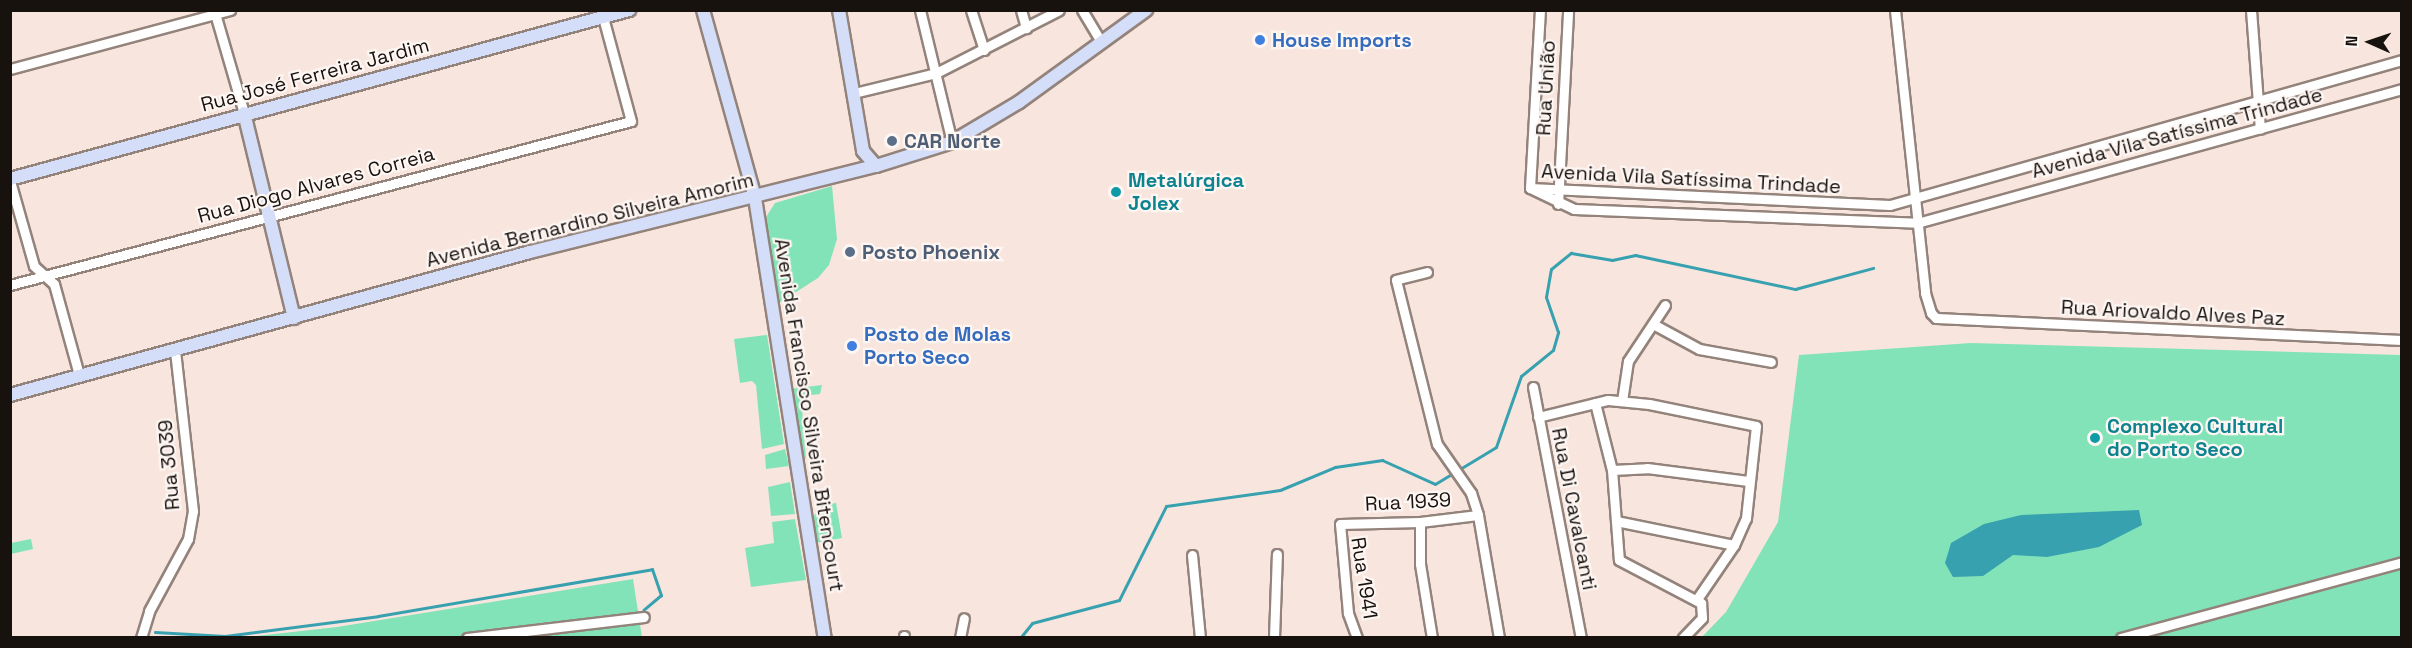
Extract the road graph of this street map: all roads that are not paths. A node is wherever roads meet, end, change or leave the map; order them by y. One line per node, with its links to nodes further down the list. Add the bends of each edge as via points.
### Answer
1 (230, 10): 15 (street)
2 (629, 10): 16 (main road, Rua José Ferreira Jardim)
3 (703, 10): 35 (main road, Avenida Francisco Silveira Bitencourt)
4 (838, 10): 24 (main road)
5 (920, 10): 22 (street)
6 (971, 10): 19 (street)
7 (1022, 10): 17 (street)
8 (1059, 10): 17 (street)
9 (1082, 10): 18 (street)
10 (1146, 10): 18 (main road, Avenida Bernardino Silveira Amorim)
11 (1540, 10): 33 (street, Rua União)
12 (1568, 10): 34 (street, Rua União)
13 (1895, 10): 36 (street)
14 (2251, 10): 25 (street)
15 (214, 13): 21 (street); 26 (street)
16 (602, 14): 26 (main road, Rua José Ferreira Jardim); 38 (street, Rua Diogo Alvares Correia, via 631,121)
17 (1026, 28): 19 (street)
18 (1101, 42): 28 (main road, Avenida Bernardino Silveira Amorim, via 1019,102)
19 (984, 50): 22 (street)
20 (2402, 60): 25 (street, Avenida Vila Satíssima Trindade)
21 (10, 69)
22 (936, 73): 24 (street); 28 (street)
23 (2402, 89): 27 (street, Avenida Vila Satíssima Trindade)
24 (854, 93): 29 (main road)
25 (2259, 100): 27 (street); 36 (street, Avenida Vila Satíssima Trindade)
26 (244, 113): 32 (main road, Rua José Ferreira Jardim); 38 (main road)
27 (2260, 129): 39 (street, Avenida Vila Satíssima Trindade)
28 (952, 142): 30 (main road, Avenida Bernardino Silveira Amorim)
29 (863, 151): 30 (main road); 31 (main road)
30 (876, 166): 31 (main road, Avenida Bernardino Silveira Amorim)
31 (847, 174): 35 (main road, Avenida Bernardino Silveira Amorim)
32 (10, 180): 41 (street, via 34,267)
33 (1530, 188): 34 (street, Avenida Vila Satíssima Trindade); 37 (street, Avenida Vila Satíssima Trindade)
34 (1558, 188): 36 (street, Avenida Vila Satíssima Trindade, via 1869,206); 37 (street, Rua União)
35 (755, 198): 44 (main road, Avenida Bernardino Silveira Amorim, via 530,252); 71 (main road, Avenida Francisco Silveira Bitencourt)
36 (1914, 198): 39 (street)
37 (1558, 204): 39 (street, Avenida Vila Satíssima Trindade, via 1574,209)
38 (268, 217): 41 (street, Rua Diogo Alvares Correia); 44 (main road)
39 (1917, 223): 46 (street, Rua Ariovaldo Alves Paz, via 1927,304 1930,313 1943,320)
40 (1427, 272): 57 (street, via 1396,280 1437,444 1459,474)
41 (46, 276): 42 (street, Rua Diogo Alvares Correia); 49 (street, via 54,284)
42 (10, 285)
43 (1665, 305): 45 (street)
44 (294, 318): 47 (main road, Avenida Bernardino Silveira Amorim)
45 (1653, 324): 48 (street, via 1699,349); 52 (street, via 1628,361)
46 (2402, 340)
47 (175, 350): 49 (main road, Avenida Bernardino Silveira Amorim); 69 (street, Rua 3039, via 193,511 188,539 149,612)
48 (1771, 362)
49 (79, 375): 51 (main road, Avenida Bernardino Silveira Amorim)
50 (1533, 387): 54 (street, Rua Di Cavalcanti)
51 (10, 395)
52 (1622, 400): 53 (street); 56 (street, via 1756,426)
53 (1595, 403): 54 (street); 55 (street)
54 (1538, 417): 78 (street, Rua Di Cavalcanti)
55 (1612, 470): 56 (street, via 1647,468); 58 (street)
56 (1748, 481): 61 (street, via 1746,518)
57 (1478, 515): 59 (street, Rua 1939); 77 (street)
58 (1616, 520): 61 (street); 65 (street, via 1619,560)
59 (1420, 522): 60 (street, Rua 1939); 76 (street, via 1420,564)
60 (1340, 524): 75 (street, Rua 1941, via 1348,613)
61 (1734, 545): 65 (street)
62 (1277, 554): 74 (street)
63 (1192, 555): 73 (street)
64 (2402, 562): 80 (street)
65 (1700, 603): 79 (street, via 1702,618)
66 (644, 617): 68 (street)
67 (964, 618): 72 (street)
68 (539, 634): 70 (street)
69 (141, 638)
70 (467, 638)
71 (825, 638)
72 (960, 638)
73 (1200, 638)
74 (1274, 638)
75 (1357, 638)
76 (1432, 638)
77 (1499, 638)
78 (1581, 638)
79 (1683, 638)
80 (2121, 638)

